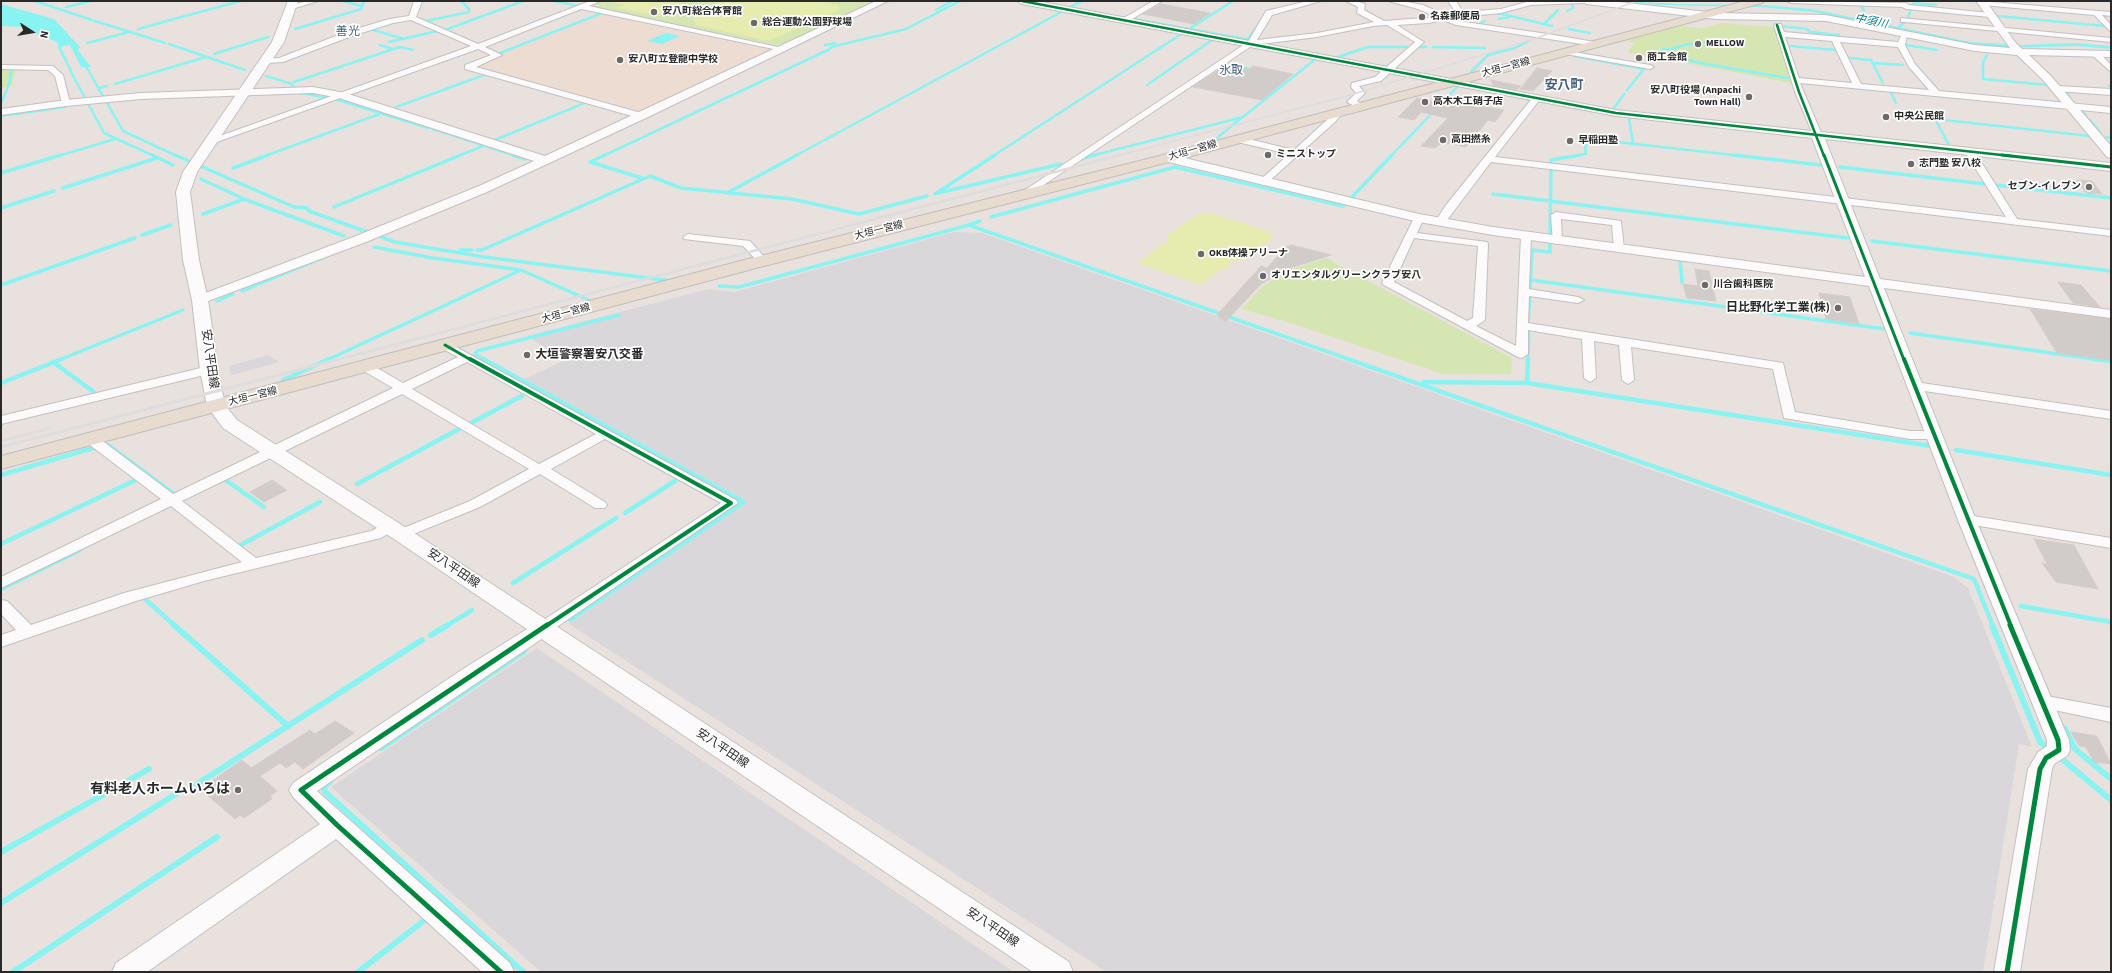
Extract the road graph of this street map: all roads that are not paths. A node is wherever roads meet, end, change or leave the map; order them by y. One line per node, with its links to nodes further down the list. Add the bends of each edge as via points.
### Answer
1 (314, 1): 15 (street)
2 (418, 1): 23 (street)
3 (596, 1): 17 (street)
4 (883, 1): 39 (street)
5 (1022, 1): 24 (street)
6 (1158, 1): 24 (street)
7 (1317, 1): 35 (street, via 1276,10 1269,14)
8 (1350, 1): 26 (street, via 1362,6 1360,12)
9 (1392, 1): 25 (street, via 1420,7)
10 (1452, 1): 19 (street)
11 (1585, 1): 19 (street, via 1531,3 1501,11); 22 (street)
12 (1791, 1): 16 (street)
13 (1756, 2): 22 (main road, 大垣一宮線)
14 (1981, 2): 18 (street); 21 (street)
15 (293, 4): 44 (main road, 安八平田線, via 278,42)
16 (1907, 4): 21 (street); 28 (street)
17 (581, 6): 38 (street); 39 (street)
18 (2096, 13): 20 (street); 30 (street)
19 (1461, 14): 25 (street)
20 (2111, 14)
21 (1990, 15): 29 (street)
22 (1705, 16): 28 (street, via 1826,18); 36 (main road, 大垣一宮線)
23 (412, 18): 38 (street); 44 (street, via 392,21 349,34 280,60)
24 (1126, 19): 35 (street)
25 (1443, 19): 26 (street); 36 (street)
26 (1385, 23): 35 (street, via 1317,36); 47 (street, via 1420,42)
27 (1777, 25): 31 (street)
28 (1896, 26): 29 (street); 32 (street)
29 (2001, 29): 34 (street); 40 (street)
30 (2111, 30)
31 (1781, 34): 33 (street); 49 (street)
32 (1909, 36): 37 (street, via 1903,39); 40 (street, via 1958,45)
33 (1835, 39): 37 (street); 51 (street)
34 (2111, 40)
35 (1251, 43): 47 (street); 76 (street)
36 (1595, 44): 41 (main road, 大垣一宮線)
37 (1900, 45): 55 (street, via 1912,65)
38 (478, 46): 56 (street); 64 (street, via 498,55 468,67)
39 (783, 49): 64 (street)
40 (2016, 49): 42 (street); 52 (street)
41 (1565, 52): 46 (street); 50 (main road, 大垣一宮線)
42 (2094, 53): 43 (street); 48 (street)
43 (2111, 54)
44 (266, 61): 53 (main road, 安八平田線)
45 (1, 67): 58 (street, via 50,68 59,75)
46 (1650, 67)
47 (1388, 68): 50 (street); 59 (street, via 1378,79 1355,86 1360,93 1351,102)
48 (2111, 70)
49 (1796, 80): 51 (street); 65 (street)
50 (1453, 82): 57 (street); 59 (main road, 大垣一宮線)
51 (1858, 86): 55 (street)
52 (2058, 89): 54 (street); 60 (street)
53 (245, 91): 56 (street, via 294,89); 58 (street); 67 (main road, 安八平田線)
54 (2111, 92)
55 (1937, 94): 60 (street)
56 (341, 96): 67 (street); 73 (street)
57 (1537, 98): 65 (street, via 1623,114); 72 (street)
58 (66, 103): 62 (street)
59 (1360, 106): 63 (main road, 大垣一宮線)
60 (2072, 106): 61 (street); 70 (street)
61 (2111, 110)
62 (1, 112)
63 (1338, 112): 66 (main road, 大垣一宮線); 69 (street)
64 (642, 116): 73 (street)
65 (1817, 135): 68 (street); 77 (street)
66 (1236, 139): 69 (street); 71 (main road, 大垣一宮線)
67 (211, 141): 90 (main road, 安八平田線, via 195,164 184,188 191,260)
68 (1970, 152): 74 (street); 79 (street)
69 (1296, 153): 75 (street)
70 (2111, 154)
71 (1168, 158): 75 (street); 76 (main road, 大垣一宮線)
72 (1490, 159): 77 (street); 80 (street)
73 (544, 160): 90 (street, via 384,230)
74 (2111, 167)
75 (1264, 182): 78 (street)
76 (1024, 194): 87 (main road, 大垣一宮線)
77 (1844, 202): 79 (street); 88 (street)
78 (1419, 218): 80 (street); 82 (street)
79 (2013, 221): 81 (street)
80 (1440, 222): 83 (street)
81 (2111, 233)
82 (1412, 235): 93 (street, via 1388,283); 93 (street, via 1482,244 1478,320)
83 (1526, 236): 85 (street); 89 (street)
84 (688, 237): 87 (street, via 746,243)
85 (1557, 240): 86 (street); 86 (street, via 1556,215 1618,223)
86 (1619, 249): 88 (street)
87 (763, 260): 97 (main road, 大垣一宮線)
88 (1875, 283): 92 (street); 103 (street)
89 (1524, 292): 91 (street); 94 (street)
90 (200, 300): 100 (main road, 安八平田線)
91 (1578, 300)
92 (2111, 314)
93 (1467, 326): 94 (street, via 1522,354)
94 (1522, 326): 95 (street)
95 (1588, 336): 96 (street); 101 (street)
96 (1625, 342): 102 (street); 109 (street, via 1779,366 1789,415 1910,435)
97 (445, 346): 98 (street); 99 (main road, 大垣一宮線)
98 (465, 358): 104 (street); 108 (street)
99 (366, 367): 104 (street); 105 (main road, 大垣一宮線)
100 (209, 370): 105 (main road, 安八平田線); 107 (street)
101 (1590, 378)
102 (1628, 380)
103 (1915, 386): 106 (street); 109 (street)
104 (402, 389): 111 (street); 113 (street)
105 (216, 406): 110 (main road, 大垣一宮線); 111 (main road, 安八平田線, via 230,424)
106 (2111, 415)
107 (1, 420)
108 (604, 434): 113 (street); 122 (street, via 731,503)
109 (1934, 435): 116 (street)
110 (91, 439): 112 (main road, 大垣一宮線); 114 (street)
111 (274, 451): 114 (street); 117 (main road, 安八平田線)
112 (1, 463)
113 (539, 469): 115 (street); 117 (street, via 464,509)
114 (172, 500): 119 (street); 120 (street)
115 (600, 505)
116 (1967, 520): 118 (street); 125 (street)
117 (395, 531): 119 (street); 122 (main road, 安八平田線)
118 (2111, 543)
119 (252, 564): 123 (street, via 202,576)
120 (1, 583)
121 (1, 605): 123 (street)
122 (542, 629): 127 (street, via 301,790); 130 (main road, 安八平田線)
123 (27, 631): 124 (street)
124 (1, 641)
125 (2041, 701): 126 (street); 131 (street, via 2058,740 2053,754 2040,769)
126 (2111, 715)
127 (337, 825): 128 (street); 129 (street)
128 (125, 972)
129 (501, 972)
130 (1058, 972)
131 (2007, 972)

